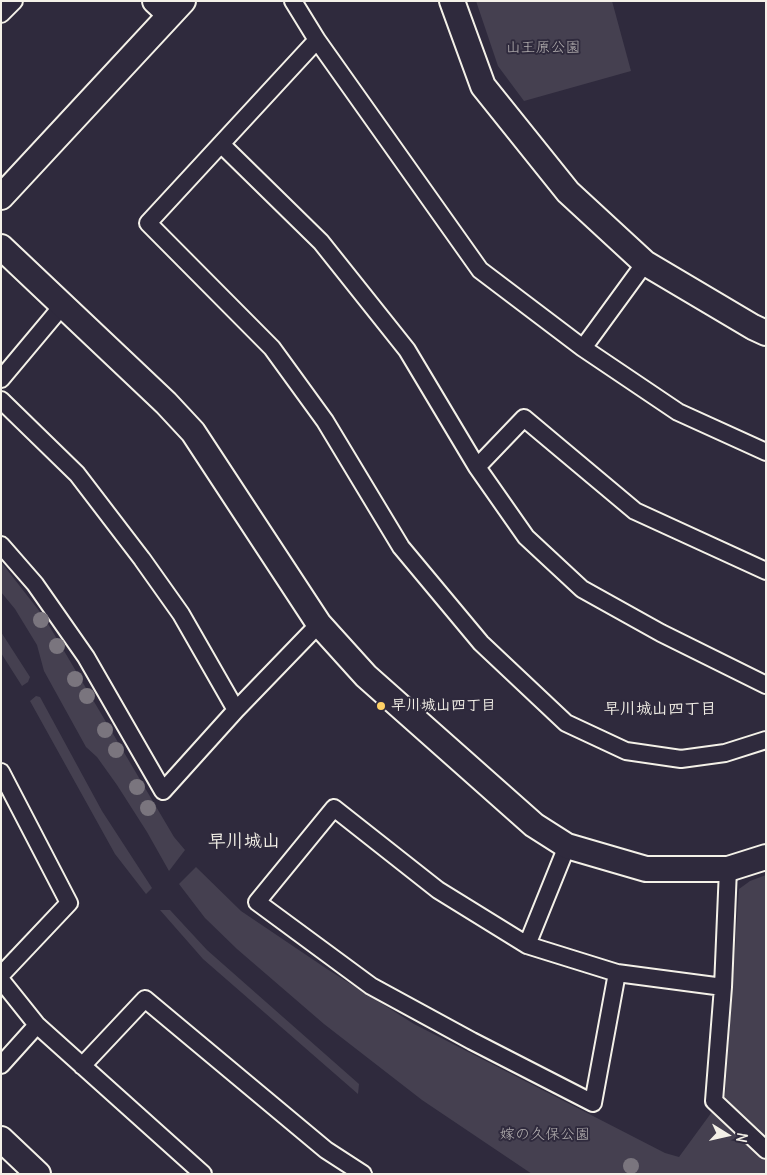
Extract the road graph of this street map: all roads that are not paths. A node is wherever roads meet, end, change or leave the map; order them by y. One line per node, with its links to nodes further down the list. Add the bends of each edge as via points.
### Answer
1 (14, 1): 5 (street)
2 (293, 1): 6 (street)
3 (452, 1): 10 (street, via 483,86 568,192)
4 (169, 6): 8 (street)
5 (1, 14)
6 (317, 40): 7 (street); 13 (street, via 480,270)
7 (221, 144): 17 (street, via 320,242 407,350); 23 (street, via 148,223 272,348 325,421 401,547 481,643 566,723 626,751 681,759 725,753)
8 (1, 197)
9 (1, 247): 11 (street)
10 (645, 263): 12 (street); 13 (street)
11 (63, 305): 14 (street); 20 (street, via 193,432)
12 (766, 333)
13 (583, 348): 16 (street, via 678,412)
14 (1, 379)
15 (1, 400): 22 (street, via 77,474 142,559 181,614)
16 (766, 452)
17 (477, 467): 19 (street, via 524,418 635,511); 21 (street, via 526,537 582,589)
18 (1, 545): 22 (street, via 35,584 86,657 163,791)
19 (766, 571)
20 (319, 624): 22 (street); 25 (street, via 366,676 534,825)
21 (766, 685)
22 (236, 710)
23 (766, 740)
24 (1, 772): 30 (street, via 69,903)
25 (567, 846): 27 (street, via 646,868); 28 (street)
26 (766, 857): 27 (street)
27 (728, 869): 32 (street)
28 (527, 945): 29 (street); 29 (street, via 438,890 334,808 257,902 371,986 593,1103)
29 (617, 973): 32 (street)
30 (1, 975)
31 (1, 980): 33 (street)
32 (723, 987): 37 (street, via 714,1101)
33 (37, 1025): 34 (street); 35 (street)
34 (1, 1065)
35 (82, 1066): 39 (street); 40 (street, via 145,999 326,1150)
36 (1, 1139): 38 (street)
37 (766, 1150)
38 (38, 1174)
39 (203, 1174)
40 (363, 1174)

